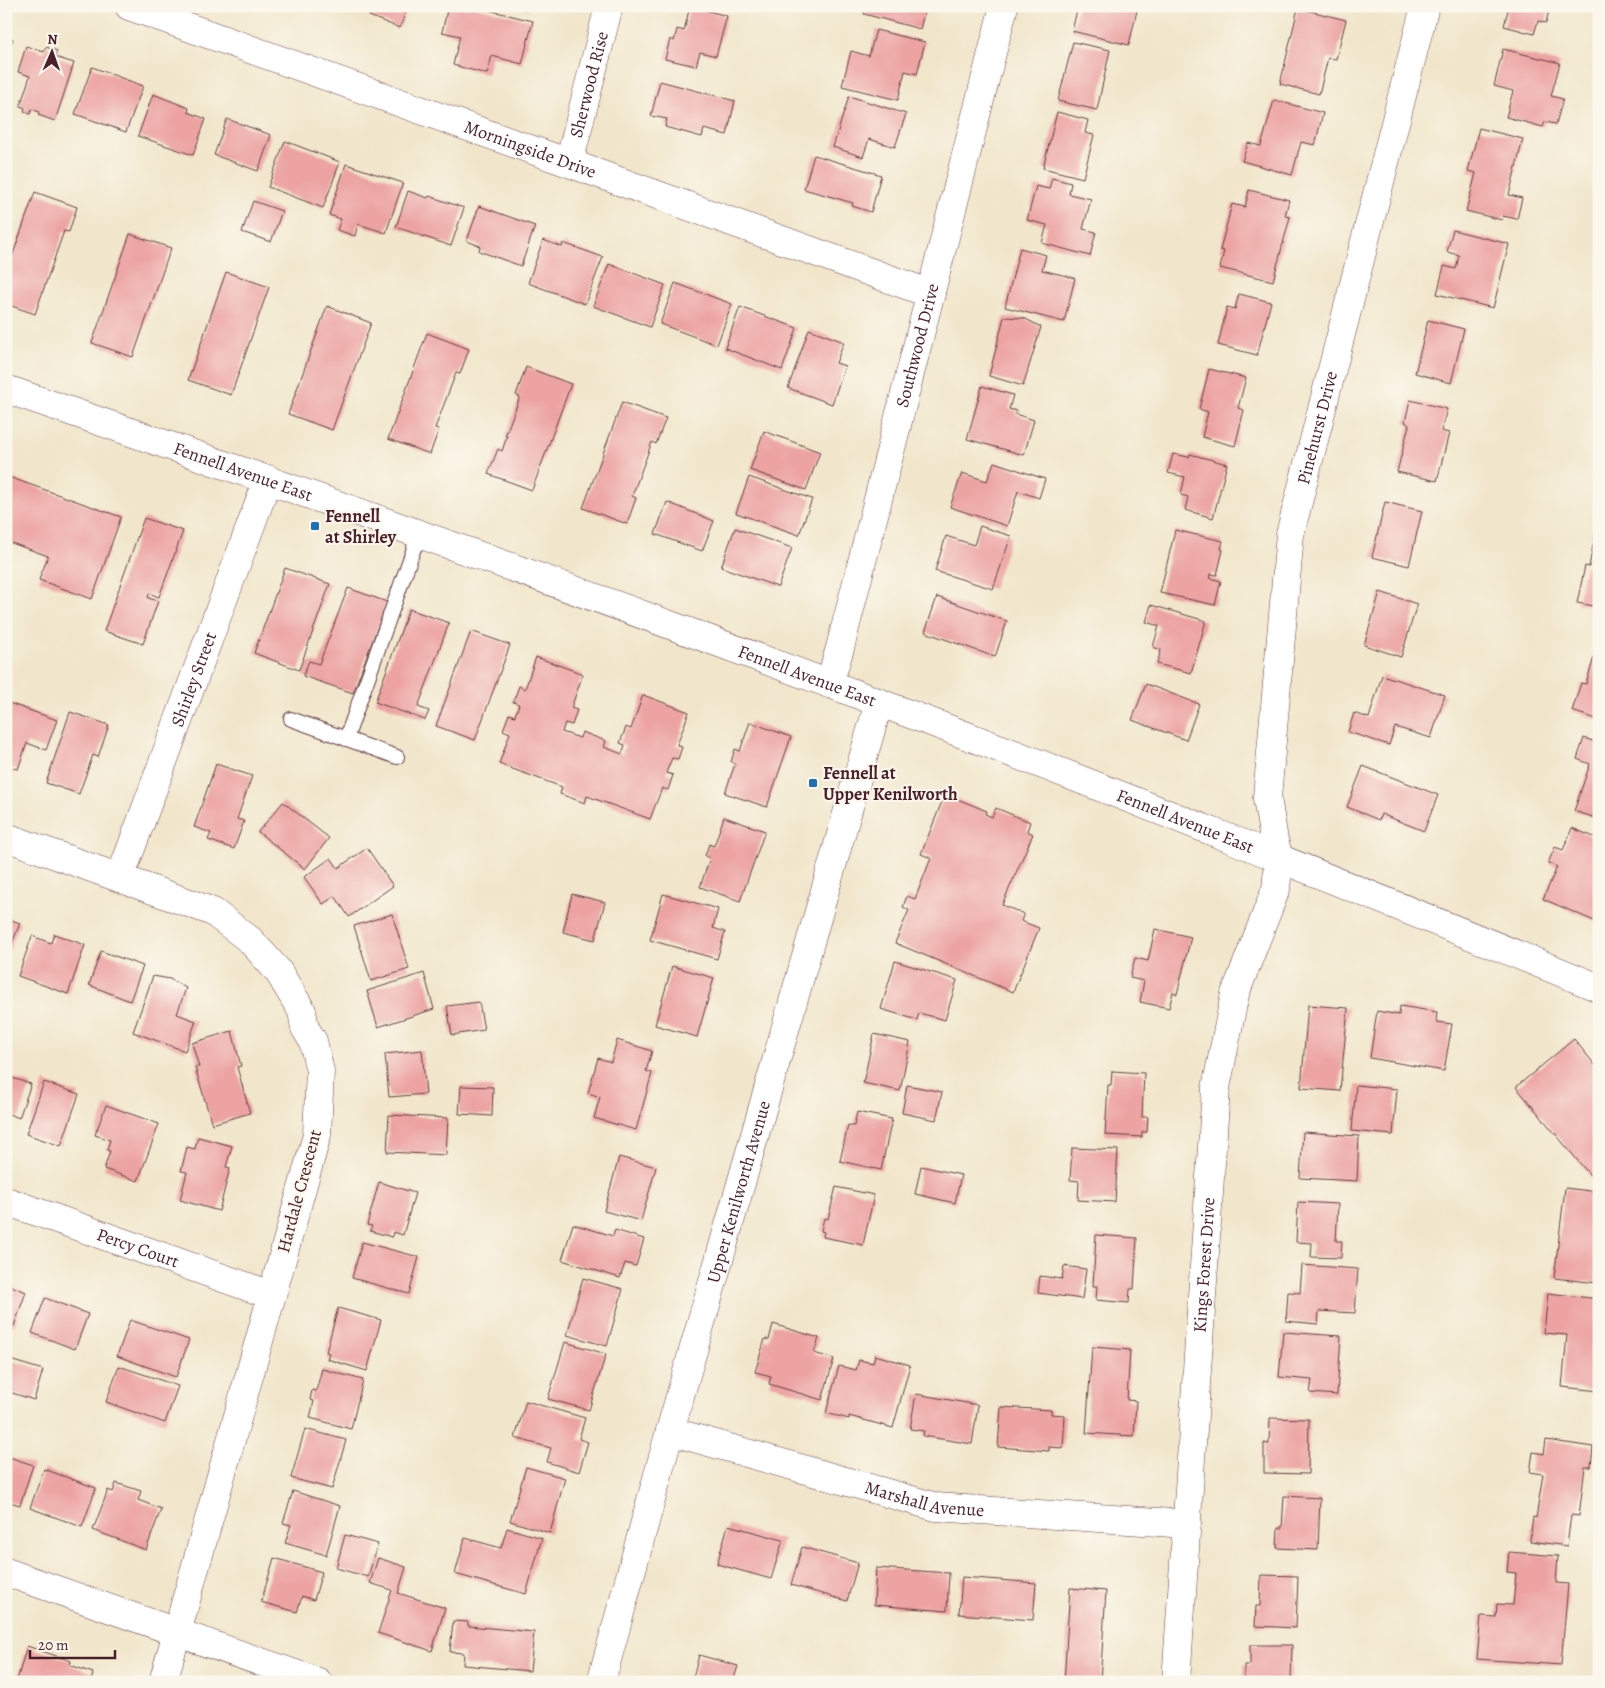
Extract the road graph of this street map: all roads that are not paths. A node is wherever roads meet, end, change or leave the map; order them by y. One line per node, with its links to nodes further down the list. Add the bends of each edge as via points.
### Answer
1 (129, 6): 5 (street, Morningside Drive)
2 (609, 6): 5 (street, Sherwood Rise)
3 (1004, 6): 6 (street, Southwood Drive)
4 (1424, 6): 16 (street, Pinehurst Drive, via 1290,534 1267,798)
5 (570, 163): 6 (street, Morningside Drive)
6 (931, 294): 10 (street, Southwood Drive)
7 (6, 389): 8 (street, Fennell Avenue East)
8 (268, 479): 9 (street, Fennell Avenue East); 17 (street, Shirley Street)
9 (419, 534): 10 (street, Fennell Avenue East); 13 (lane)
10 (829, 684): 11 (street, Fennell Avenue East)
11 (879, 702): 16 (street, Fennell Avenue East); 21 (street, Upper Kenilworth Avenue)
12 (291, 719): 13 (lane)
13 (346, 739): 14 (lane)
14 (397, 757)
15 (6, 838): 17 (street, Hardale Crescent)
16 (1279, 858): 18 (street, Fennell Avenue East); 22 (street, Kings Forest Drive, via 1276,889 1235,994 1216,1088)
17 (120, 878): 20 (street, Hardale Crescent, via 213,912 250,940 278,971 302,1011 305,1028 313,1041 320,1071 317,1135)
18 (1599, 988)
19 (6, 1200): 20 (street, Percy Court)
20 (271, 1295): 24 (street, Hardale Crescent)
21 (670, 1431): 22 (street, Marshall Avenue, via 936,1507); 27 (street, Upper Kenilworth Avenue)
22 (1187, 1524): 28 (street, Kings Forest Drive)
23 (6, 1572): 24 (street)
24 (177, 1633): 25 (street, Hardale Crescent); 26 (street)
25 (163, 1682)
26 (318, 1682)
27 (601, 1682)
28 (1176, 1682)

